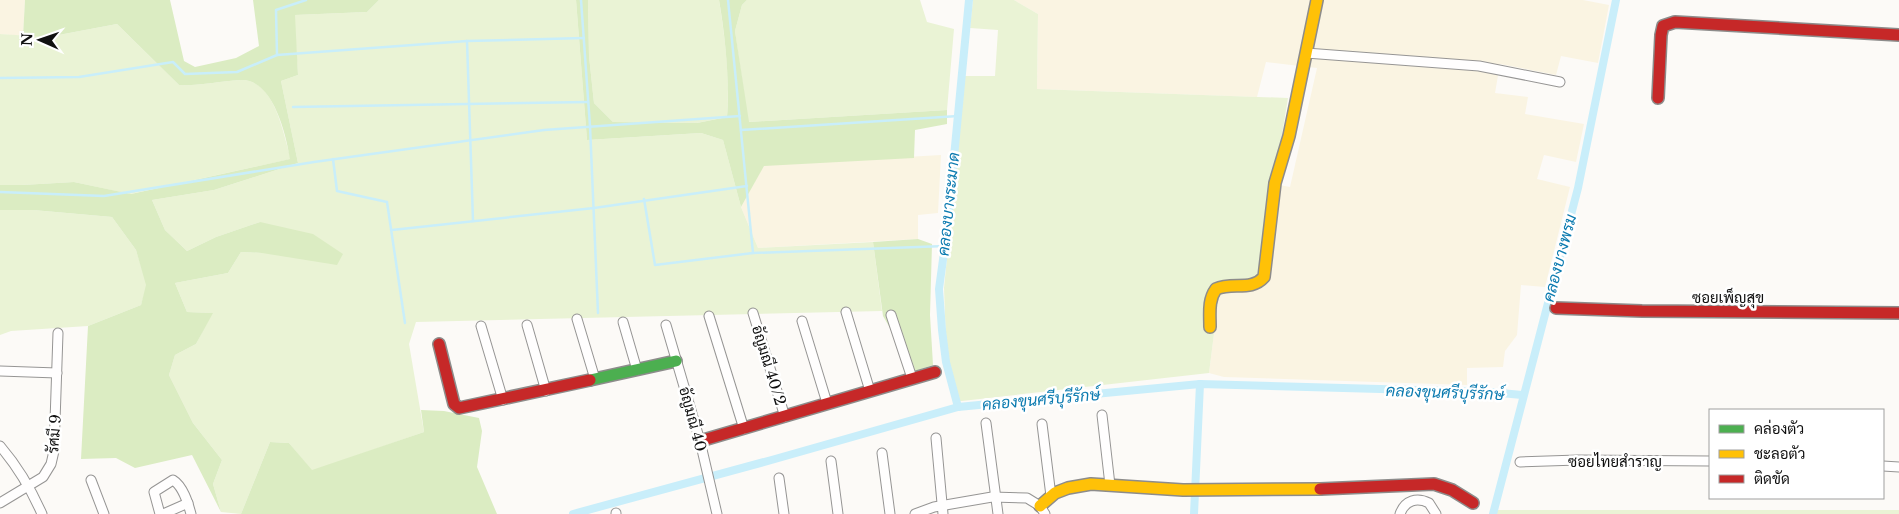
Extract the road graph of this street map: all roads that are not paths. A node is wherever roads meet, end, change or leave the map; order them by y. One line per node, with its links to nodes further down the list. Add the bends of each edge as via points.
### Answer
1 (1317, 0): 3 (street)
2 (1899, 35): 5 (street, via 1668,23 1661,36)
3 (1306, 53): 4 (street, via 1479,66); 18 (street, via 1276,183 1264,277 1261,284 1255,286 1224,285 1217,288 1212,295)
4 (1560, 82)
5 (1658, 98)
6 (1556, 308): 9 (street, ซอยเพ็ญสุข)
7 (846, 312): 29 (street)
8 (753, 313): 33 (street, อัญมณี 40/2)
9 (1899, 313)
10 (891, 315): 26 (street)
11 (709, 316): 36 (street)
12 (578, 319): 27 (street)
13 (802, 320): 31 (street)
14 (623, 322): 22 (street)
15 (527, 325): 28 (street)
16 (666, 325): 21 (street, อัญมณี 40)
17 (481, 326): 30 (street)
18 (1210, 327)
19 (58, 333): 25 (street, รัศมี 9)
20 (439, 344): 30 (street, via 454,404 464,408)
21 (676, 361): 22 (street); 38 (street, อัญมณี 40)
22 (637, 370): 27 (street)
23 (0, 371): 25 (street)
24 (935, 372): 26 (street)
25 (57, 373): 48 (street, รัศมี 9, via 51,464 43,477)
26 (912, 378): 29 (street)
27 (595, 379): 28 (street)
28 (546, 391): 30 (street)
29 (870, 391): 31 (street)
30 (502, 400)
31 (828, 403): 33 (street)
32 (1102, 415): 49 (street)
33 (784, 417): 36 (street)
34 (986, 423): 51 (street)
35 (1042, 424): 50 (street)
36 (744, 428): 38 (street)
37 (936, 438): 55 (street)
38 (701, 445): 61 (street, อัญมณี 40)
39 (0, 446): 48 (street)
40 (882, 453): 64 (street)
41 (831, 461): 63 (street)
42 (1520, 462): 43 (street, ซอยไทยสำราญ)
43 (1709, 462)
44 (1884, 466): 45 (street)
45 (1899, 467)
46 (779, 478): 62 (street)
47 (91, 480): 58 (street)
48 (29, 485): 52 (street, รัศมี 9); 57 (street)
49 (1110, 485): 50 (street, via 1068,488); 54 (street, via 1183,490 1285,490 1434,484)
50 (1051, 496): 56 (street)
51 (996, 497): 55 (street); 56 (street, via 1027,498); 66 (street)
52 (0, 503)
53 (188, 503): 59 (street); 59 (street, via 176,482 170,481 154,492); 60 (street)
54 (1473, 503)
55 (943, 510): 65 (street)
56 (1042, 510)
57 (42, 514)
58 (104, 514)
59 (162, 514)
60 (191, 514)
61 (717, 514)
62 (784, 514)
63 (838, 514)
64 (890, 514)
65 (914, 514)
66 (998, 514)
67 (1400, 514): 68 (street, via 1406,504 1417,500 1429,503)
68 (1436, 514)

